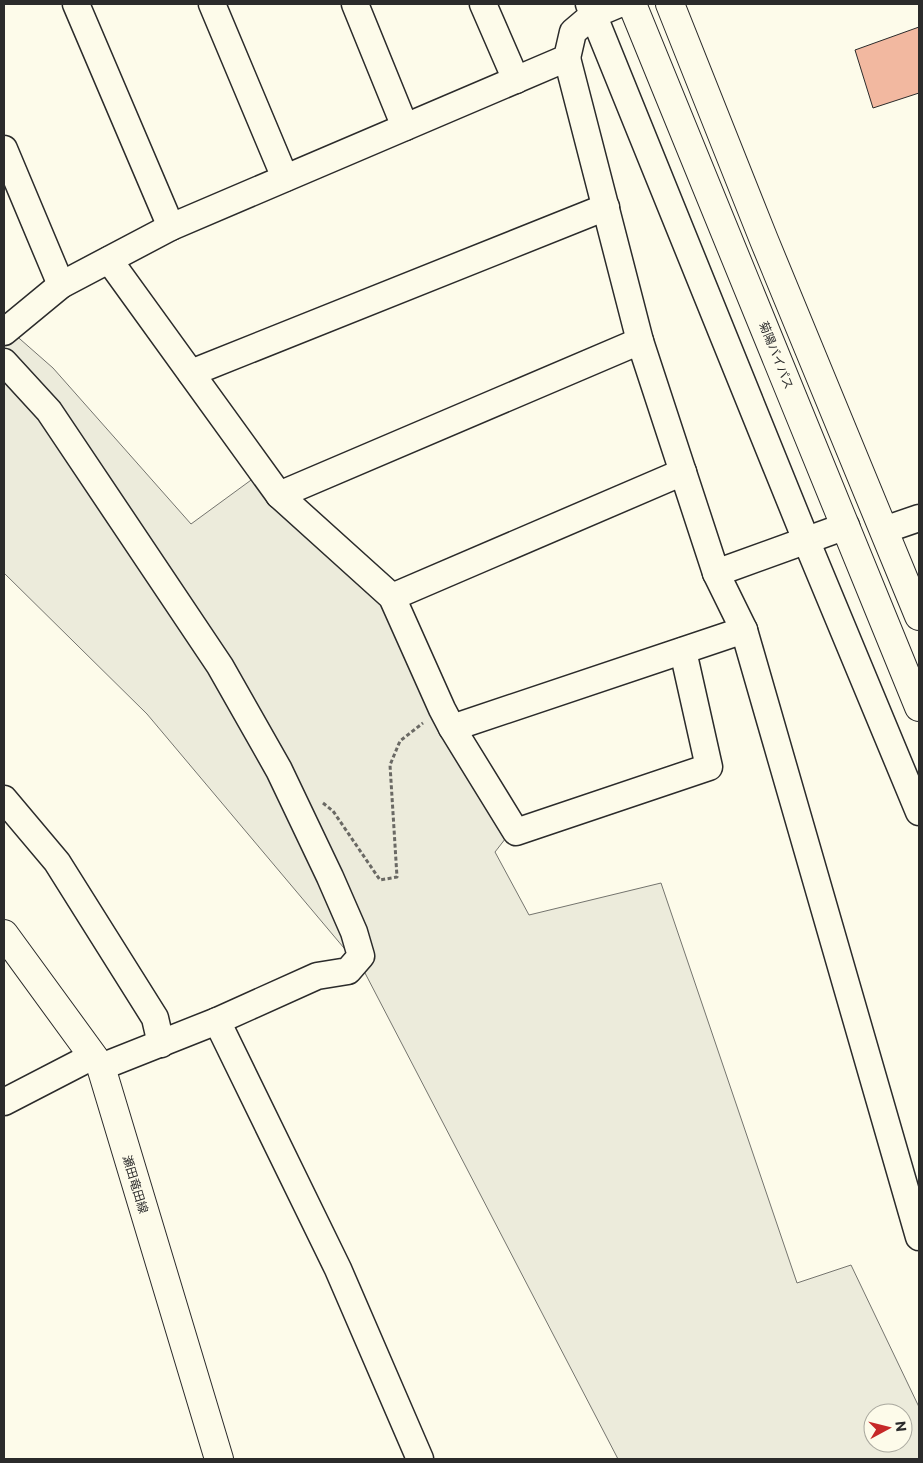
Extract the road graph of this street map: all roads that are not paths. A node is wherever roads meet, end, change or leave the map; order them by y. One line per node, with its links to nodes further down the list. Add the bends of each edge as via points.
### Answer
1 (76, 4): 15 (street)
2 (212, 4): 13 (street)
3 (355, 4): 11 (street)
4 (483, 4): 10 (street)
5 (619, 4): 8 (street)
6 (632, 4): 25 (main road, 菊陽バイパス)
7 (670, 4): 26 (main road)
8 (591, 9): 9 (street, via 573,32); 27 (street)
9 (566, 58): 10 (street); 14 (street)
10 (516, 80): 11 (street)
11 (405, 127): 13 (street)
12 (4, 149): 17 (street)
13 (285, 178): 15 (street)
14 (606, 208): 19 (street); 21 (street)
15 (171, 227): 16 (street)
16 (109, 260): 17 (street); 21 (street)
17 (61, 285): 18 (street)
18 (4, 332)
19 (640, 341): 22 (street); 23 (street)
20 (4, 362): 38 (street, via 49,411 220,666 279,770 354,932 360,956 348,971 317,976)
21 (191, 373): 23 (street)
22 (683, 472): 28 (street); 29 (street)
23 (279, 495): 29 (street)
24 (919, 518): 26 (street)
25 (846, 526): 27 (street); 33 (main road, 菊陽バイパス)
26 (884, 530): 30 (main road)
27 (806, 540): 28 (street); 36 (street)
28 (716, 574): 31 (street)
29 (392, 596): 34 (street)
30 (919, 616)
31 (744, 630): 32 (street); 42 (street)
32 (683, 652): 34 (street); 34 (street, via 708,768 516,832)
33 (919, 707)
34 (447, 719)
35 (4, 799): 39 (street, via 57,862 155,1018)
36 (919, 812)
37 (4, 934): 40 (main road, 瀬田竜田線)
38 (217, 1021): 39 (street); 44 (street, via 338,1269)
39 (161, 1044): 40 (street)
40 (97, 1062): 41 (street); 43 (main road, 瀬田竜田線)
41 (4, 1102)
42 (919, 1237)
43 (218, 1459)
44 (420, 1459)

